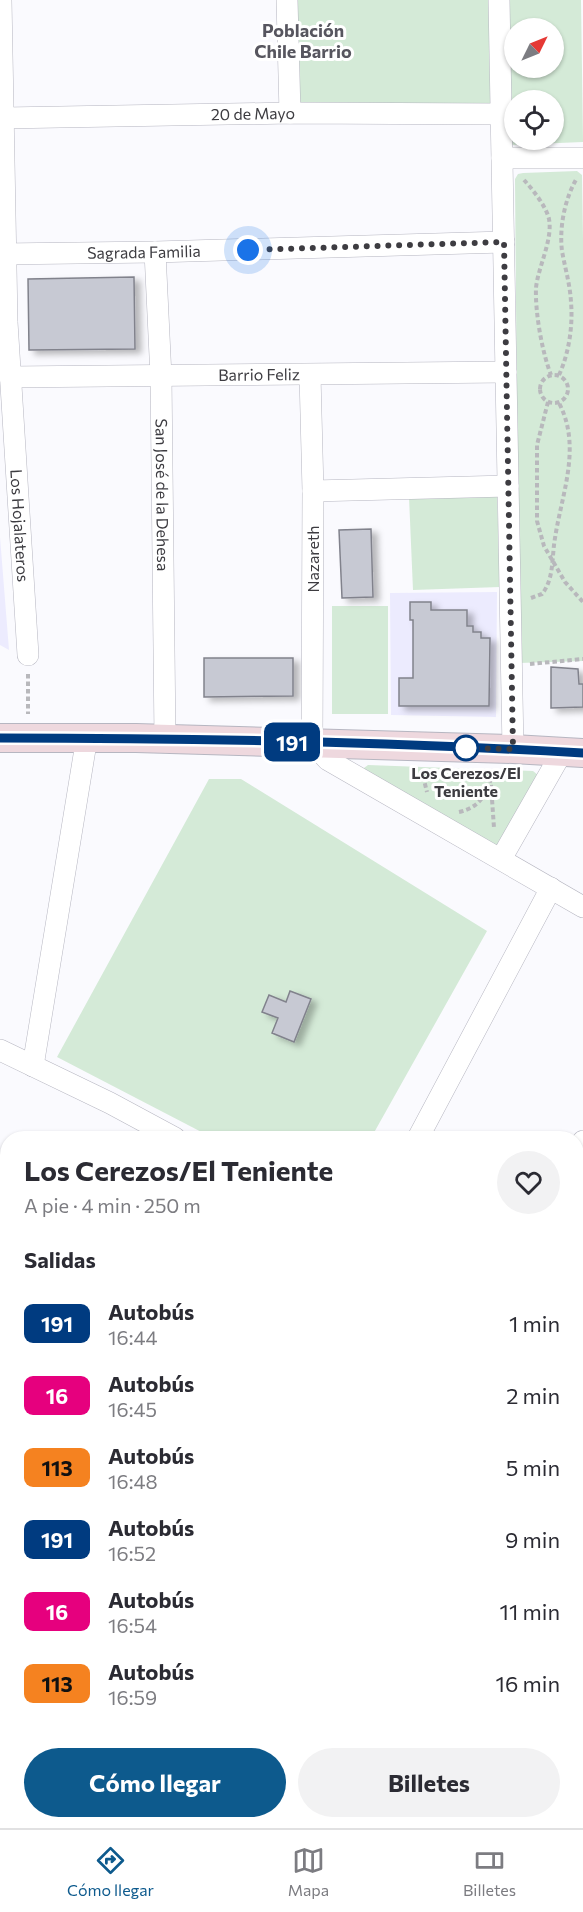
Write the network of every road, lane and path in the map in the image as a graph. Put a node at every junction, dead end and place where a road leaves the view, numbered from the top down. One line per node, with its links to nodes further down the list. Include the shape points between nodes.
1 (1, 0): 6 (street, Los Hojalateros)
2 (287, 0): 4 (street)
3 (499, 0): 5 (street)
4 (290, 113): 5 (street, 20 de Mayo); 6 (street, 20 de Mayo)
5 (501, 114): 7 (street)
6 (4, 118): 11 (street, Los Hojalateros)
7 (502, 158): 8 (street); 9 (street); 15 (path, via 530,187 549,219 536,291 543,352)
8 (581, 165): 16 (path, via 563,222 562,251 572,304 568,346)
9 (504, 242): 10 (street, Sagrada Familia); 13 (street)
10 (155, 252): 11 (street, Sagrada Familia); 17 (street, San José de la Dehesa)
11 (3, 255): 12 (street, Los Hojalateros)
12 (4, 322): 18 (street, Los Hojalateros)
13 (506, 372): 14 (street, Barrio Feliz); 21 (street)
14 (310, 375): 17 (street, Barrio Feliz); 22 (street, Nazareth)
15 (551, 375): 16 (path); 19 (path, via 540,387)
16 (559, 375): 20 (path, via 569,388 568,395)
17 (161, 376): 18 (street, Barrio Feliz); 32 (street, San José de la Dehesa)
18 (10, 377): 26 (street, Los Hojalateros)
19 (548, 402): 20 (path); 23 (path, via 537,445 536,513 544,546)
20 (559, 403): 23 (path, via 569,430 570,452)
21 (508, 486): 22 (street); 24 (street)
22 (313, 491): 33 (street, Nazareth)
23 (553, 561): 24 (path, via 542,594); 25 (path)
24 (510, 598): 28 (street)
25 (583, 602)
26 (28, 655): 29 (path)
27 (583, 659): 28 (path)
28 (512, 664): 34 (street)
29 (28, 714)
30 (87, 737): 31 (main road); 32 (main road); 43 (street)
31 (0, 738)
32 (165, 739): 33 (main road)
33 (312, 743): 34 (main road); 39 (street, via 328,760)
34 (513, 749): 35 (main road)
35 (573, 753): 39 (street)
36 (423, 776): 37 (path)
37 (428, 795)
38 (452, 812): 39 (path, via 477,805 490,778 492,817)
39 (501, 859): 40 (street)
40 (551, 888): 41 (street); 45 (street)
41 (583, 907)
42 (0, 1050): 43 (street)
43 (33, 1066): 44 (street)
44 (162, 1131)
45 (422, 1131)

